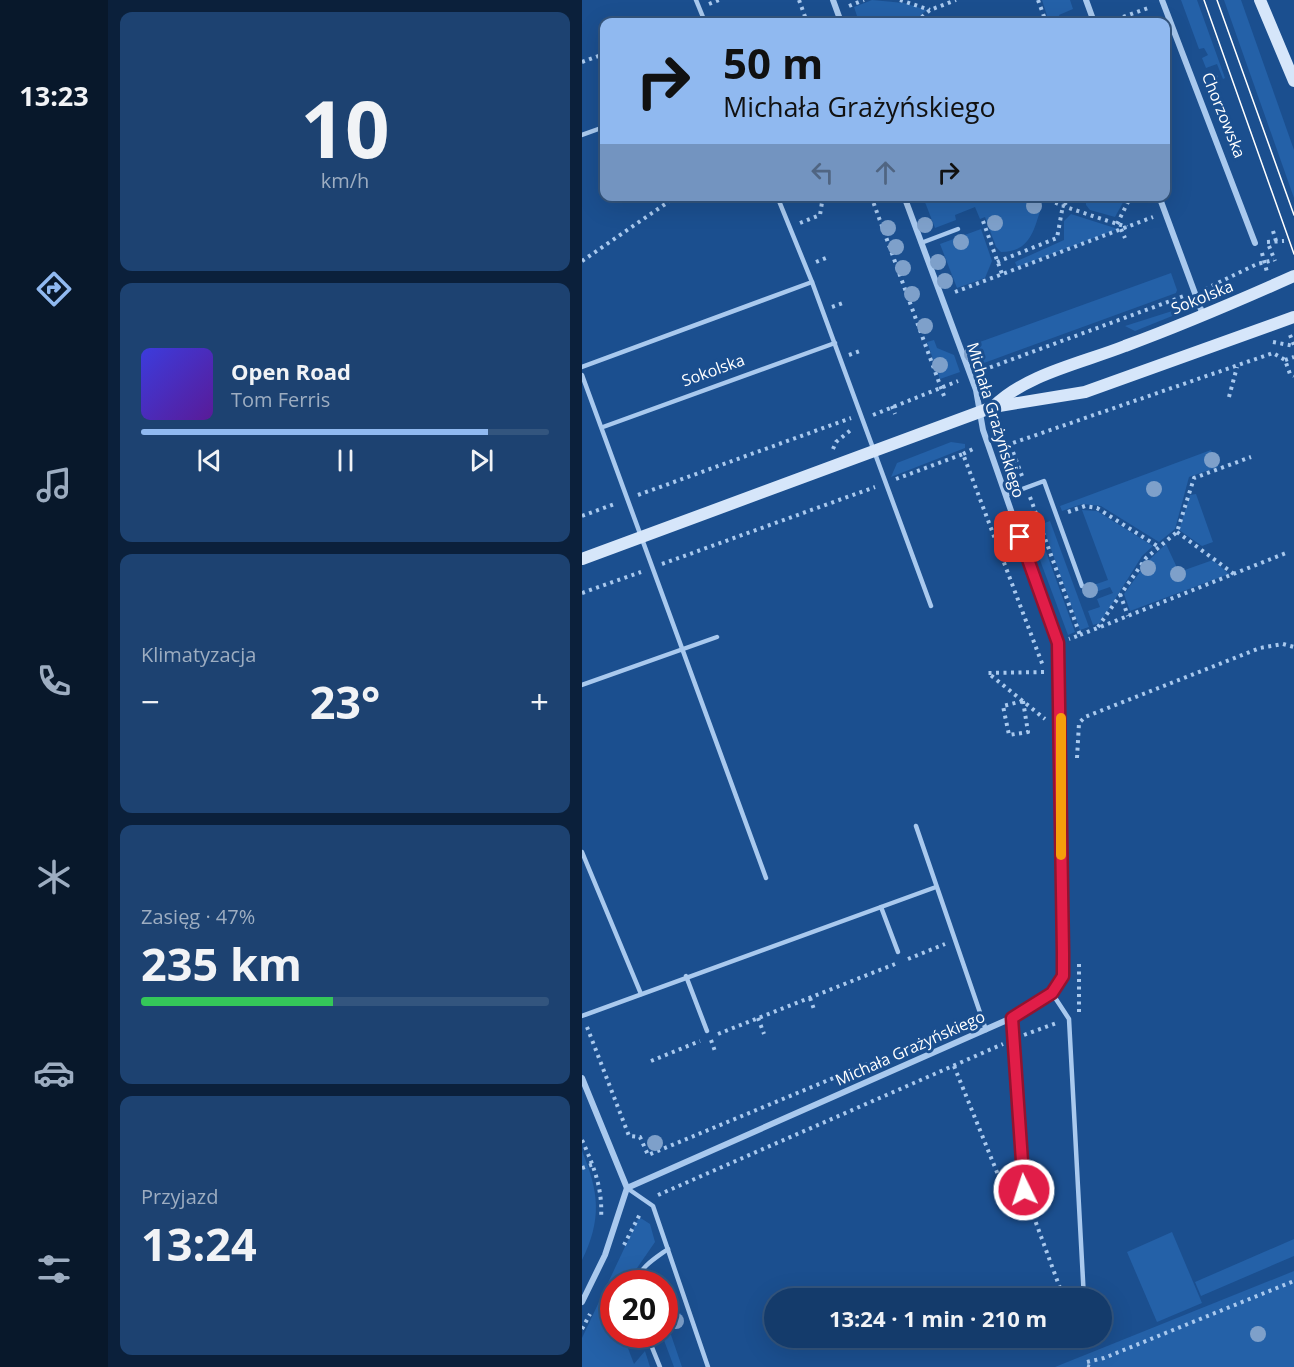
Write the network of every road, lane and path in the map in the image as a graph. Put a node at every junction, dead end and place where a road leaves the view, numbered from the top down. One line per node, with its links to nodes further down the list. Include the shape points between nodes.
1 (696, 0): 13 (lane)
2 (799, 0): 14 (path)
3 (833, 0): 15 (street)
4 (864, 0): 11 (path)
5 (900, 0): 12 (path)
6 (956, 0): 12 (path)
7 (1038, 0): 17 (path)
8 (1086, 0): 18 (street)
9 (1260, 0): 24 (street)
10 (1163, 1): 19 (path); 20 (street, Chorzowska)
11 (849, 6)
12 (930, 10): 16 (path)
13 (703, 18)
14 (806, 18)
15 (840, 18)
16 (921, 18)
17 (1045, 18)
18 (1093, 18)
19 (1119, 18)
20 (1169, 18)
21 (1170, 19): 49 (street, Chorzowska)
22 (600, 55): 23 (path)
23 (582, 62)
24 (1294, 81)
25 (600, 128): 26 (lane)
26 (582, 135)
27 (670, 201): 51 (path)
28 (779, 201): 57 (lane)
29 (822, 201): 39 (path, via 820,215)
30 (873, 201): 72 (path)
31 (906, 201): 48 (street, Michała Grażyńskiego)
32 (1047, 201): 36 (path)
33 (1068, 201): 36 (path)
34 (1128, 201): 40 (path)
35 (1161, 201): 37 (street)
36 (1064, 204): 40 (path); 52 (path, via 1057,238)
37 (1165, 213): 41 (path); 59 (street)
38 (983, 221): 52 (path)
39 (796, 224)
40 (1117, 224): 41 (path)
41 (1127, 227): 43 (path)
42 (958, 229): 48 (lane)
43 (1121, 229): 45 (path); 54 (path)
44 (1273, 231): 47 (path)
45 (1125, 238)
46 (1284, 241): 47 (path)
47 (1276, 242): 50 (path, via 1267,242)
48 (921, 243): 78 (street, Michała Grażyńskiego, via 976,390)
49 (1255, 243)
50 (1274, 260): 53 (path); 59 (path)
51 (582, 261)
52 (997, 262): 54 (path)
53 (1278, 270)
54 (1004, 274): 56 (path); 58 (path)
55 (1294, 276): 60 (street, Sokolska)
56 (1008, 280)
57 (812, 282): 63 (lane); 68 (lane)
58 (955, 292)
59 (1194, 293): 60 (street); 69 (path)
60 (1203, 315): 77 (street, Sokolska, via 1041,377 1005,395)
61 (1294, 317): 77 (street, Sokolska, via 1085,392)
62 (1290, 333): 64 (path)
63 (835, 343): 80 (lane); 81 (lane, Sokolska)
64 (1294, 345)
65 (1294, 357): 66 (path)
66 (1285, 360): 67 (path, via 1273,353); 70 (path)
67 (1237, 366): 74 (path); 75 (path)
68 (582, 371): 81 (lane)
69 (977, 374)
70 (1294, 376)
71 (964, 379): 72 (path)
72 (940, 387): 73 (path); 76 (path)
73 (944, 396)
74 (1229, 398)
75 (1142, 400)
76 (891, 406): 79 (path); 80 (path)
77 (993, 407): 78 (street, Sokolska)
78 (978, 413): 82 (street, Sokolska); 85 (street, Michała Grażyńskiego)
79 (895, 414)
80 (864, 421): 82 (lane); 86 (path, via 851,418)
81 (603, 427): 92 (lane)
82 (874, 452): 84 (lane); 92 (street, Sokolska)
83 (1251, 457): 91 (path, via 1194,478)
84 (886, 483): 96 (path); 101 (lane); 108 (path, via 963,454)
85 (1005, 495): 89 (lane, via 1044,481); 124 (street, Michała Grażyńskiego, via 1058,643 1063,976)
86 (632, 498)
87 (623, 501): 88 (path)
88 (582, 516)
89 (1056, 516): 90 (path); 93 (path, via 1086,506 1097,508); 98 (lane)
90 (1039, 523)
91 (1177, 532): 93 (path); 97 (path)
92 (641, 538): 95 (street, Sokolska); 96 (lane)
93 (1159, 547): 100 (path)
94 (1286, 553): 97 (path)
95 (582, 559)
96 (652, 568): 99 (path); 107 (lane)
97 (1234, 574): 102 (path)
98 (1082, 586)
99 (582, 593)
100 (1120, 594): 102 (path); 103 (path)
101 (931, 606)
102 (1128, 616): 103 (path)
103 (1098, 627): 104 (path)
104 (1080, 635)
105 (717, 637): 107 (lane)
106 (1294, 647): 113 (path, via 1282,644 1260,648 1085,717 1079,723)
107 (682, 649): 110 (lane); 116 (lane)
108 (1038, 652)
109 (1044, 672): 111 (path, via 988,673)
110 (582, 685)
111 (1023, 701): 111 (path, via 1003,706 1009,735 1028,732); 112 (path)
112 (1045, 719)
113 (1077, 767)
114 (916, 826): 117 (lane)
115 (582, 852): 123 (lane)
116 (766, 878)
117 (936, 887): 118 (lane); 119 (lane)
118 (881, 907): 120 (lane); 122 (lane)
119 (954, 940): 125 (path); 131 (lane)
120 (898, 952)
121 (1078, 953): 130 (path, via 1081,1011)
122 (686, 976): 123 (lane); 132 (lane)
123 (641, 993): 127 (lane)
124 (1052, 993): 129 (street, Michała Grażyńskiego); 130 (lane)
125 (810, 998): 126 (path); 128 (path)
126 (815, 1011)
127 (582, 1016): 136 (path, via 629,1136 640,1137 648,1155)
128 (758, 1018): 133 (path); 137 (path)
129 (1012, 1018): 131 (street, Michała Grażyńskiego); 144 (lane)
130 (1069, 1019): 134 (path); 152 (lane)
131 (986, 1030): 143 (street, Michała Grażyńskiego)
132 (707, 1031)
133 (764, 1034)
134 (1022, 1036)
135 (1012, 1040): 138 (path)
136 (895, 1052)
137 (651, 1061)
138 (954, 1066): 144 (path, via 1007,1197); 145 (path)
139 (582, 1078): 143 (street)
140 (582, 1140): 141 (path)
141 (594, 1164): 142 (path); 146 (path, via 602,1193)
142 (582, 1168)
143 (627, 1188): 145 (lane); 153 (street, via 605,1255)
144 (1024, 1190): 151 (path)
145 (646, 1201): 147 (lane, via 653,1206); 148 (path)
146 (599, 1228)
147 (668, 1250): 149 (lane); 159 (lane)
148 (621, 1251)
149 (642, 1270)
150 (1294, 1281): 157 (path)
151 (1060, 1288)
152 (1083, 1288)
153 (582, 1302)
154 (595, 1306): 155 (path)
155 (582, 1329)
156 (652, 1348): 158 (lane)
157 (1088, 1365)
158 (660, 1367)
159 (708, 1367)

